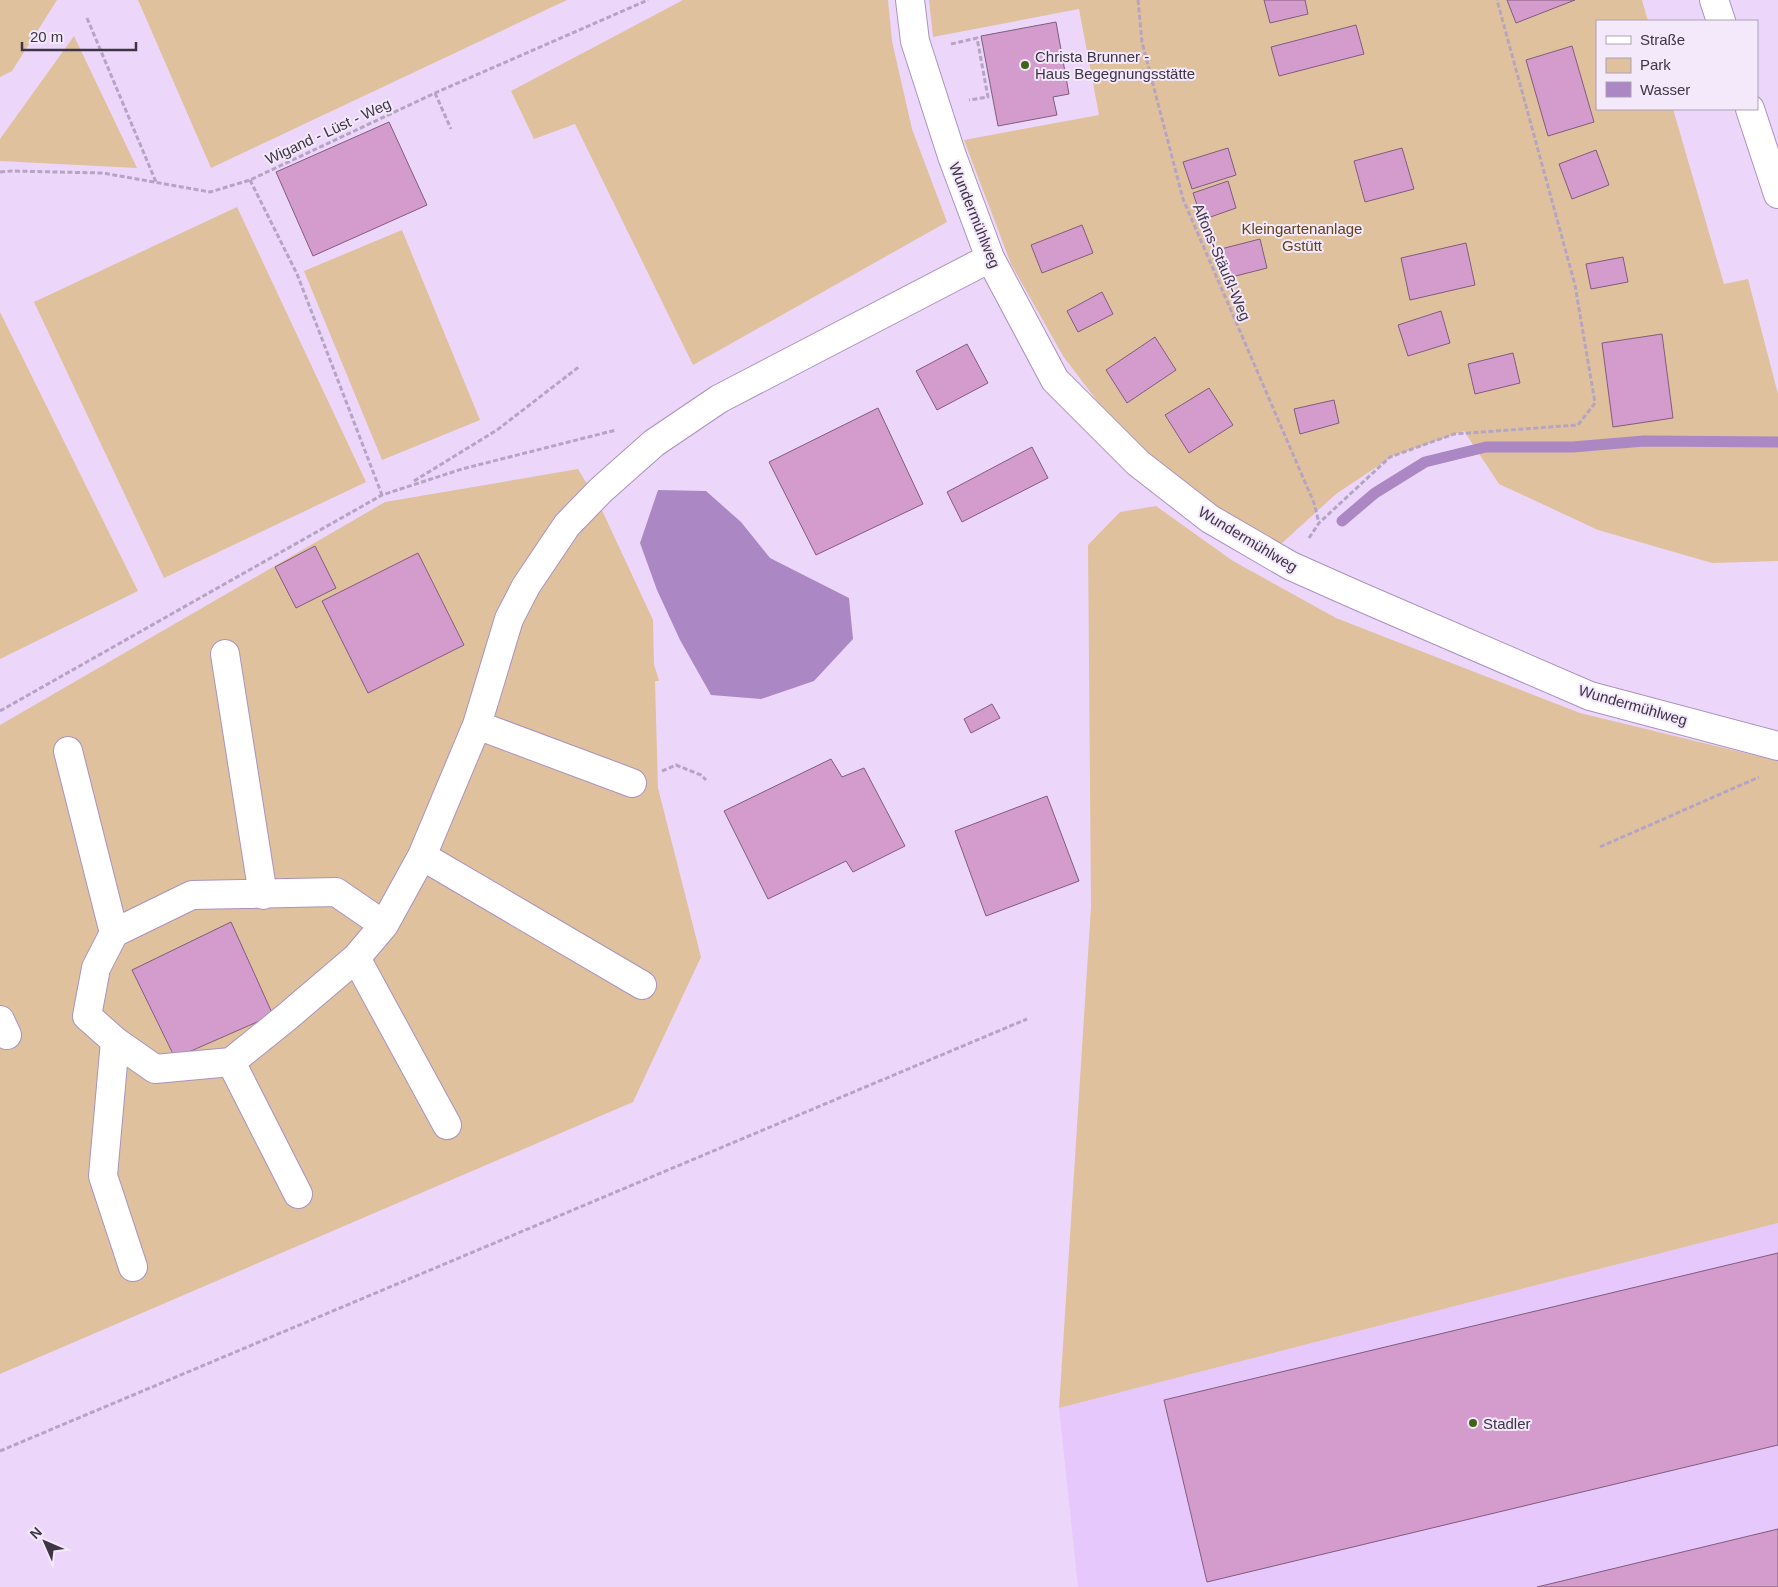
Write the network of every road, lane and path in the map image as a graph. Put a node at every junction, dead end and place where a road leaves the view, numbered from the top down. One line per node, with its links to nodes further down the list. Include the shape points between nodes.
1 (648, 0): 9 (path, Wigand - Lüst - Weg)
2 (910, 0): 8 (street, Wundermühlweg)
3 (1138, 0): 22 (path, Alfons-Stäußl-Weg, via 1142,42 1183,199 1314,503)
4 (1497, 0): 22 (path, via 1575,285 1595,403 1578,425 1454,434 1390,457)
5 (1714, 0): 7 (street)
6 (86, 18): 15 (path)
7 (1721, 20)
8 (919, 53): 10 (path, via 976,38 988,97); 17 (street, Wundermühlweg, via 952,156)
9 (435, 92): 12 (path); 14 (path, Wigand - Lüst - Weg)
10 (981, 98)
11 (1750, 110): 16 (street)
12 (451, 129)
13 (0, 172): 15 (path, Wigand - Lüst - Weg, via 103,173)
14 (250, 180): 15 (path, Wigand - Lüst - Weg, via 210,192); 21 (path, via 297,274)
15 (156, 182)
16 (1778, 194)
17 (990, 258): 19 (street, via 718,399); 23 (street, Wundermühlweg, via 1055,380 1152,474 1210,519)
18 (580, 366): 20 (path, via 498,430)
19 (654, 443): 20 (path, via 616,430); 26 (street, via 566,525 526,586 509,619)
20 (410, 484): 21 (path)
21 (382, 495): 25 (path)
22 (1319, 524): 23 (path)
23 (1291, 566): 27 (street, Wundermühlweg, via 1590,696)
24 (225, 654): 34 (street)
25 (0, 712)
26 (477, 725): 31 (street); 33 (street)
27 (1778, 746)
28 (68, 751): 36 (street)
29 (1760, 776): 32 (path)
30 (706, 780): 31 (path, via 676,765)
31 (632, 783)
32 (1600, 847)
33 (422, 856): 35 (street); 38 (street)
34 (263, 895): 35 (street, via 336,892); 36 (street, via 192,895)
35 (384, 925): 37 (street)
36 (114, 933): 40 (street, via 96,968 87,1016)
37 (356, 958): 41 (street); 42 (street)
38 (642, 985)
39 (1027, 1019): 45 (path)
40 (115, 1042): 41 (street, via 155,1069); 44 (street, via 103,1176)
41 (230, 1062): 43 (street)
42 (447, 1125)
43 (298, 1194)
44 (133, 1267)
45 (0, 1451)

